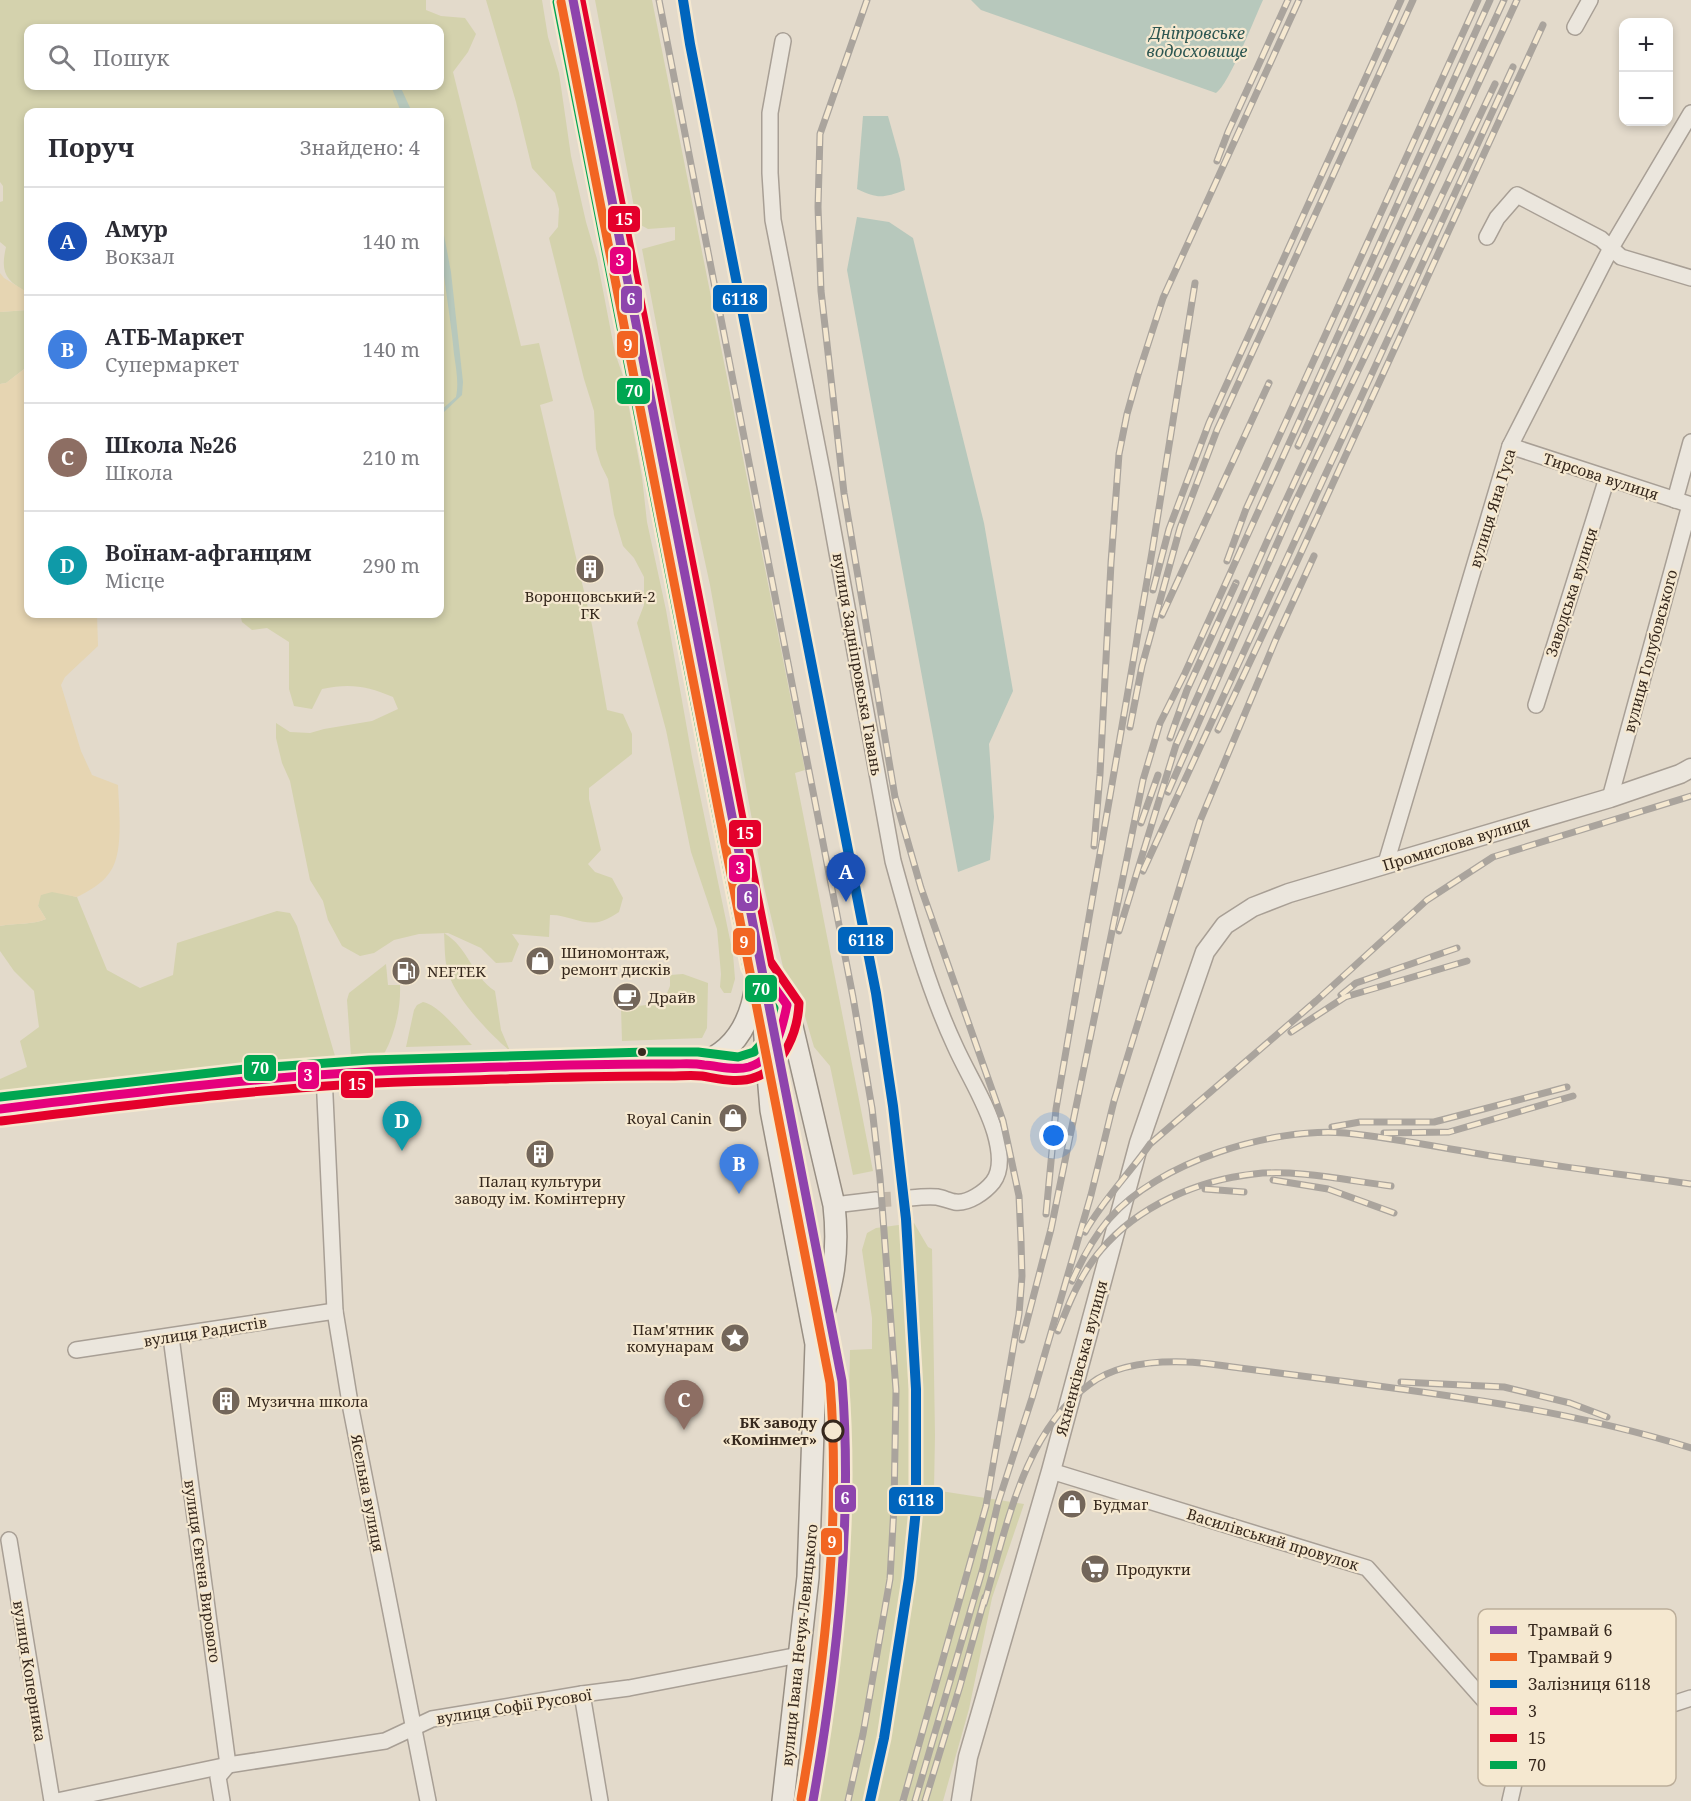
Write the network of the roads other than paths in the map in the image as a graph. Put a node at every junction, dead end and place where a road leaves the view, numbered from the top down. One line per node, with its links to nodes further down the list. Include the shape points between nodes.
1 (569, 0): 18 (main road, вулиця Івана Нечуя-Левицького)
2 (1590, 0): 3 (street)
3 (1575, 27)
4 (783, 41): 27 (street, вулиця Задніпровська Гавань, via 770,113 773,220 893,861 909,922 955,1046 995,1133 999,1157 994,1181 972,1198 957,1202 935,1197)
5 (1691, 113): 7 (street, вулиця Яна Гуса)
6 (1487, 237): 7 (street, via 1517,195)
7 (1611, 248): 8 (street, via 1621,257); 10 (street, вулиця Яна Гуса)
8 (1691, 278)
9 (1691, 442): 12 (street, вулиця Голубовського)
10 (1510, 446): 11 (street, Тирсова вулиця); 16 (street, вулиця Яна Гуса)
11 (1607, 478): 12 (street, Тирсова вулиця); 13 (street, Заводська вулиця)
12 (1685, 503): 15 (street, вулиця Голубовського)
13 (1536, 705)
14 (1691, 768): 15 (street, Промислова вулиця)
15 (1610, 798): 16 (street, Промислова вулиця)
16 (1386, 864): 17 (street, Промислова вулиця, via 1289,893 1253,907)
17 (1226, 926): 34 (street, Яхненківська вулиця, via 1205,952 1139,1143)
18 (759, 966): 19 (main road, вулиця Івана Нечуя-Левицького); 20 (main road, вулиця Івана Нечуя-Левицького); 21 (main road, via 749,1013 740,1033 730,1047)
19 (787, 1005): 20 (main road, via 777,1041); 24 (main road, вулиця Івана Нечуя-Левицького)
20 (768, 1056): 21 (main road, via 743,1052); 22 (main road, via 751,1066); 24 (main road, via 781,1063); 26 (main road, вулиця Івана Нечуя-Левицького)
21 (706, 1062): 22 (main road); 23 (main road)
22 (735, 1069): 26 (main road, via 758,1089)
23 (324, 1075): 25 (main road, via 169,1088); 30 (street, Ясельна вулиця)
24 (809, 1094): 29 (main road, вулиця Івана Нечуя-Левицького)
25 (0, 1109)
26 (771, 1110): 32 (main road, вулиця Івана Нечуя-Левицького)
27 (910, 1198)
28 (876, 1200): 29 (street)
29 (834, 1205): 32 (main road, вулиця Івана Нечуя-Левицького, via 836,1264)
30 (335, 1311): 31 (street, вулиця Радистів); 41 (street, Ясельна вулиця)
31 (171, 1337): 33 (street, вулиця Радистів); 42 (street, вулиця Євгена Вирового)
32 (816, 1344): 36 (main road, вулиця Івана Нечуя-Левицького, via 808,1577)
33 (75, 1350)
34 (1052, 1471): 37 (street, Василівський провулок, via 1367,1568); 49 (street, Яхненківська вулиця, via 968,1757)
35 (9, 1540): 44 (street, вулиця Коперника)
36 (799, 1656): 38 (street, вулиця Софії Русової); 48 (main road, вулиця Івана Нечуя-Левицького)
37 (1478, 1693)
38 (582, 1694): 41 (street, вулиця Софії Русової, via 432,1719); 47 (street)
39 (1691, 1698): 40 (street)
40 (1676, 1703)
41 (414, 1727): 42 (street, вулиця Софії Русової, via 386,1741); 46 (street, Ясельна вулиця)
42 (228, 1765): 44 (street, вулиця Софії Русової); 45 (street, вулиця Євгена Вирового, via 218,1777)
43 (1513, 1786): 50 (street)
44 (54, 1801)
45 (222, 1801)
46 (428, 1801)
47 (600, 1801)
48 (783, 1801)
49 (961, 1801)
50 (1510, 1801)

